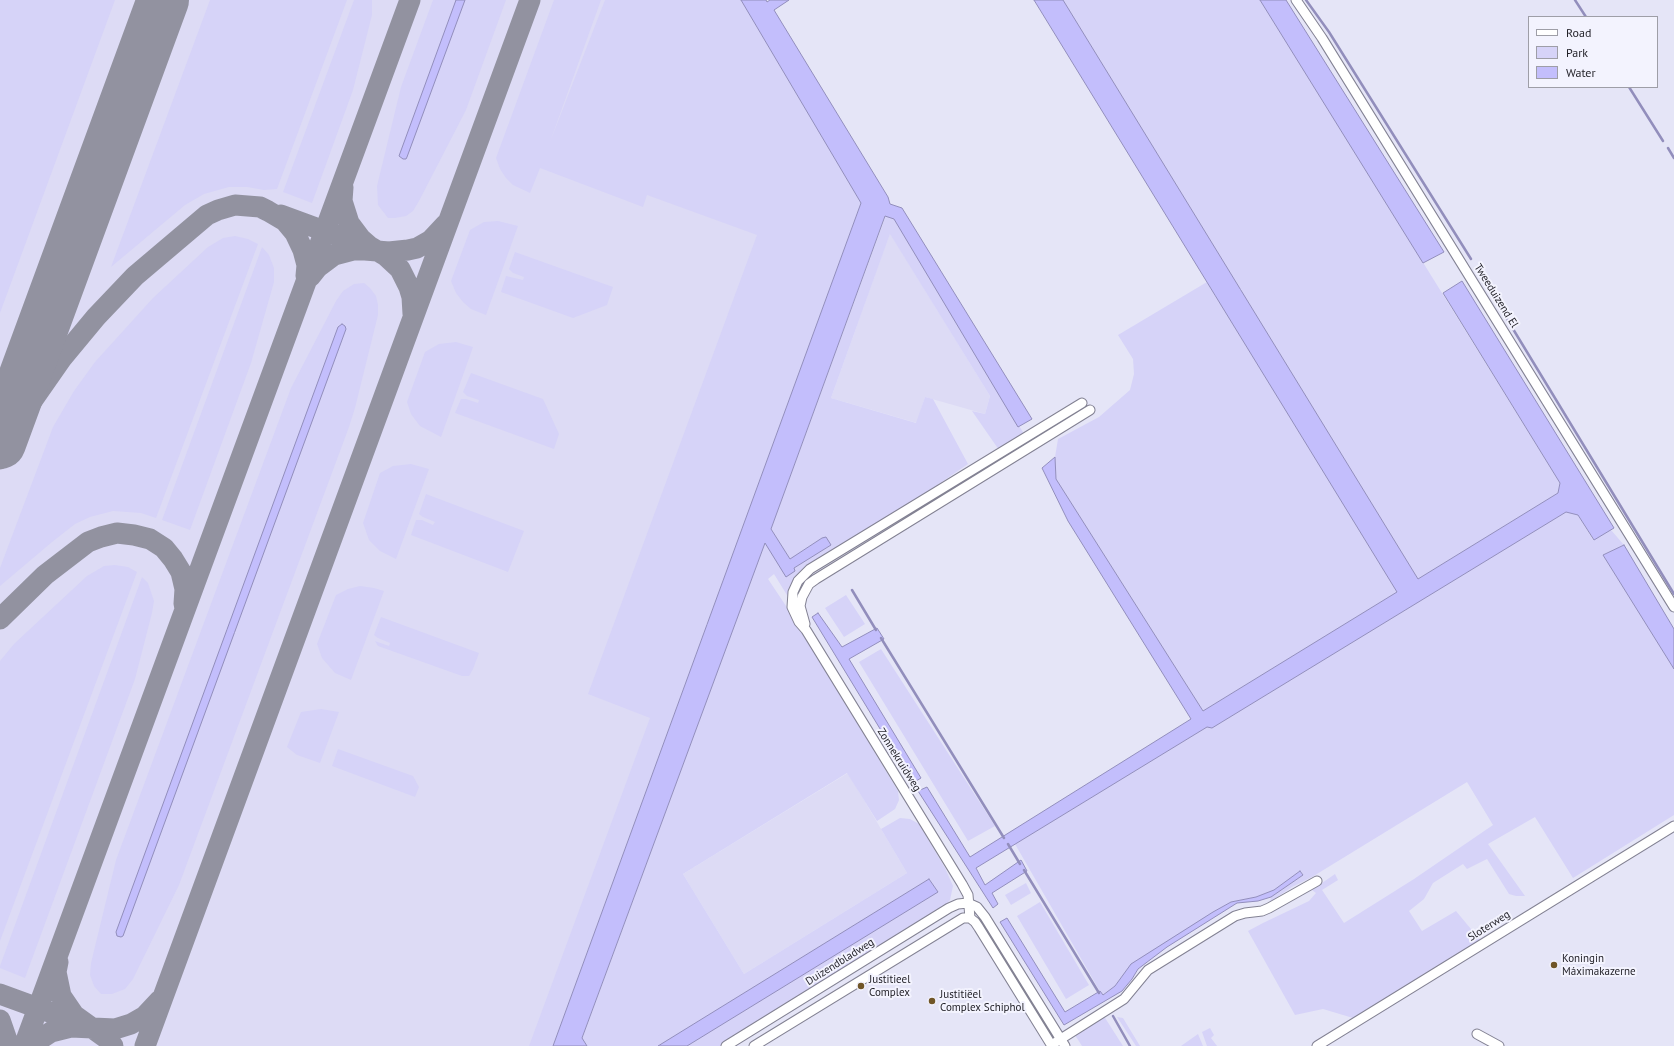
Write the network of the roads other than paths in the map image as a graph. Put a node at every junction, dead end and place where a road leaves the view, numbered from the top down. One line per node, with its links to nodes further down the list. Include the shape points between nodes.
1 (1296, 0): 4 (street, Tweeduizend El)
2 (1082, 403): 5 (street, Zonnekruidweg, via 803,575 793,592 792,607)
3 (1090, 410): 5 (street, via 809,584 800,606)
4 (1674, 607)
5 (806, 630): 8 (street, Zonnekruidweg, via 962,884 968,895)
6 (1674, 826): 15 (street, Sloterweg)
7 (1317, 881): 11 (street, via 1269,908 1235,916 1148,970 1124,999)
8 (968, 904): 9 (street, Zonnekruidweg); 11 (street, via 977,907 985,917); 13 (street, Duizendbladweg, via 958,904 950,908)
9 (970, 918): 12 (street, via 979,928); 14 (street, via 956,921)
10 (1478, 1034): 16 (street)
11 (1063, 1042): 12 (street)
12 (1052, 1045)
13 (726, 1046)
14 (754, 1046)
15 (1317, 1046)
16 (1499, 1046)

